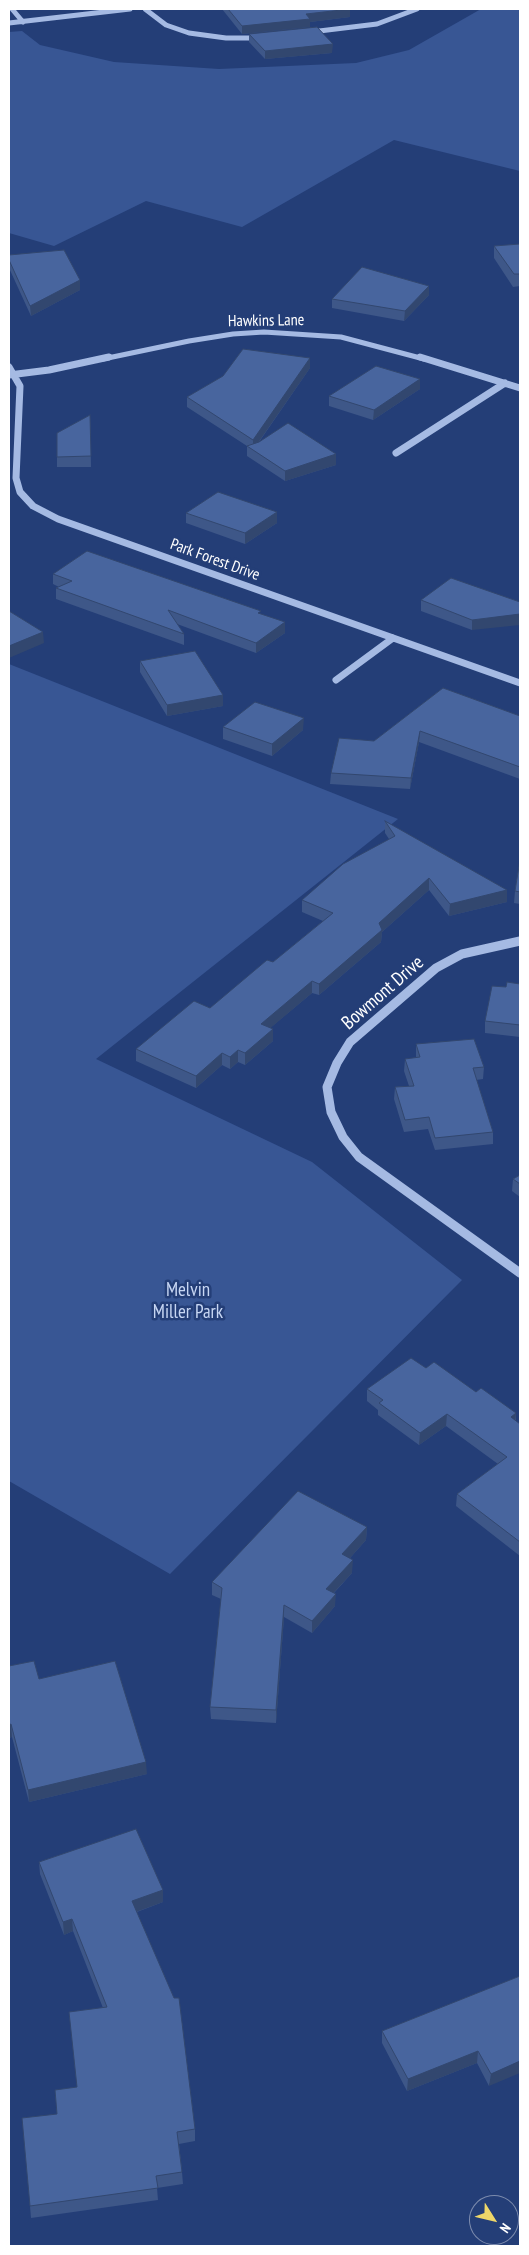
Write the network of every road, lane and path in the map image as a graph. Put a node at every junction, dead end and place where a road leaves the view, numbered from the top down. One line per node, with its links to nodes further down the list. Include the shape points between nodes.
1 (12, 9): 5 (street)
2 (130, 9): 5 (street)
3 (145, 9): 8 (street, via 166,25 189,33 226,38)
4 (417, 9): 7 (street, via 377,24)
5 (23, 22): 6 (street)
6 (9, 24)
7 (301, 33)
8 (271, 37)
9 (9, 367): 10 (street, Park Forest Drive)
10 (11, 375): 11 (street, Hawkins Lane, via 188,341 272,332 340,337 409,354); 14 (street, Park Forest Drive, via 20,386 16,478 20,492 33,506 58,519)
11 (505, 384): 12 (street, Hawkins Lane); 13 (street)
12 (520, 388)
13 (396, 453)
14 (392, 638): 15 (street); 16 (street, Park Forest Drive)
15 (336, 680)
16 (520, 683)
17 (520, 941): 18 (street, Bowmont Drive, via 462,954 436,968 350,1042 327,1087 331,1112 343,1138 359,1157)
18 (520, 1273)

